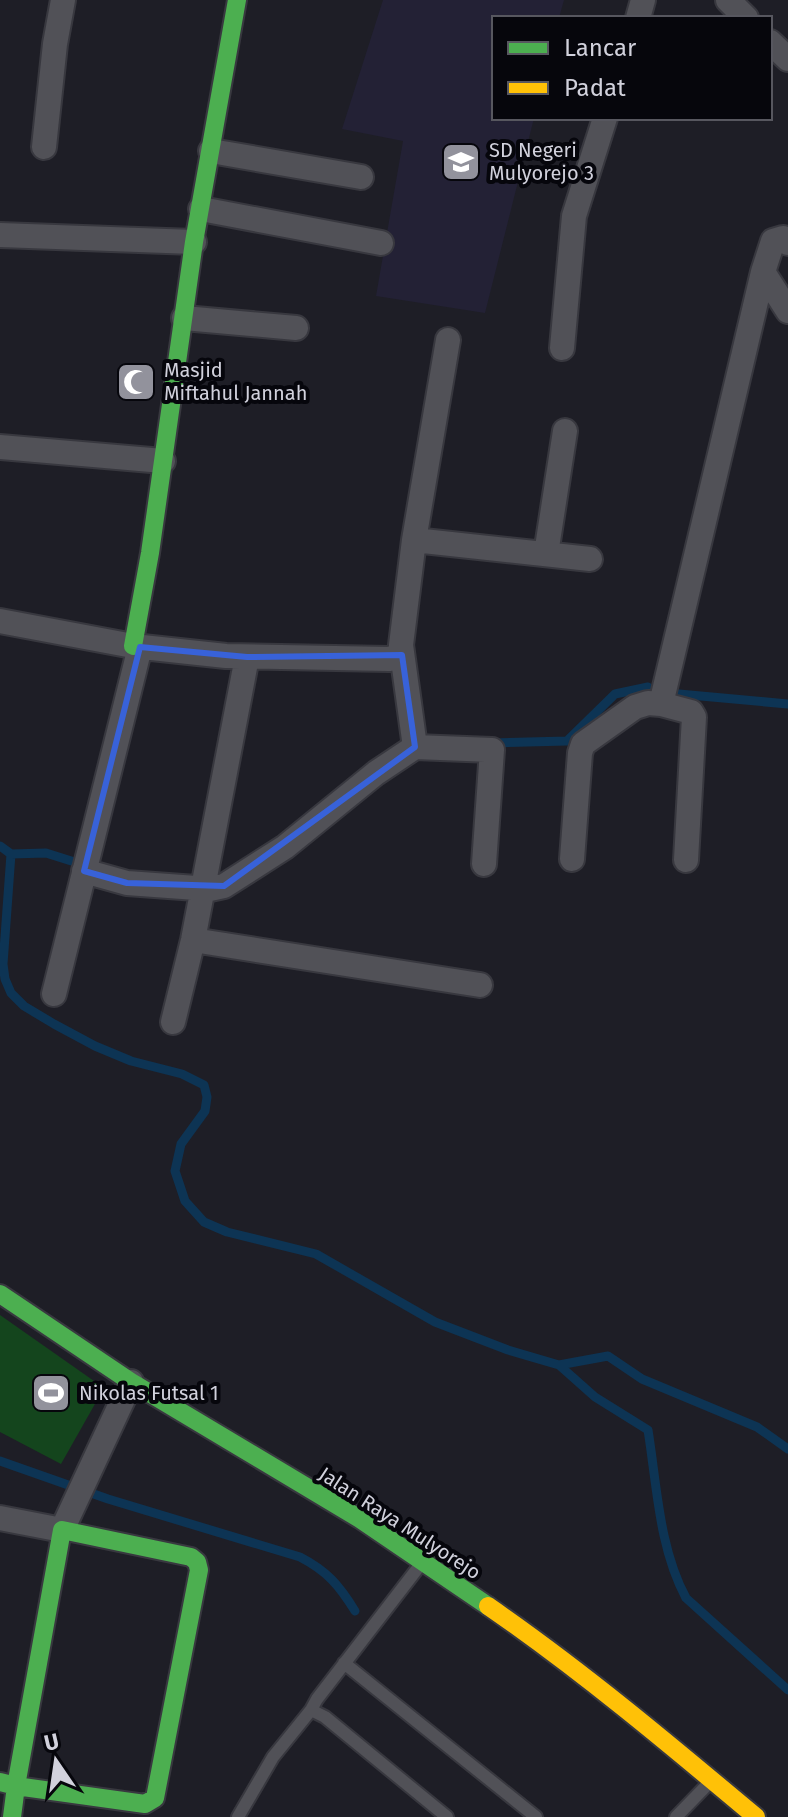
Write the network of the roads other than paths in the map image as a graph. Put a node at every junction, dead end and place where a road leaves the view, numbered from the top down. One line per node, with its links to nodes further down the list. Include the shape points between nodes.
1 (63, 0): 8 (street)
2 (237, 0): 9 (street)
3 (728, 0): 4 (street)
4 (744, 16)
5 (772, 44): 6 (street)
6 (788, 59)
7 (604, 120): 21 (street, via 574,216)
8 (44, 147)
9 (211, 151): 10 (street); 11 (street)
10 (361, 177)
11 (201, 209): 13 (street); 14 (street)
12 (0, 235): 13 (street)
13 (194, 242): 18 (street)
14 (381, 243)
15 (788, 243): 16 (street, via 783,238 773,241)
16 (763, 272): 17 (street); 32 (street)
17 (788, 311)
18 (184, 318): 19 (street); 24 (street)
19 (296, 328)
20 (448, 340): 25 (street)
21 (562, 348)
22 (565, 431): 26 (street)
23 (0, 447): 24 (street)
24 (163, 461): 29 (street)
25 (414, 540): 26 (street); 30 (street)
26 (546, 554): 27 (street)
27 (590, 559)
28 (0, 621): 29 (street)
29 (136, 647): 31 (street); 37 (street)
30 (402, 655): 31 (street); 33 (street)
31 (247, 657): 38 (street)
32 (661, 704): 34 (street, via 635,707 583,744); 35 (street, via 691,712 696,724)
33 (414, 743): 36 (street, via 492,750); 38 (street, via 285,847 224,886 210,889)
34 (572, 859)
35 (686, 860)
36 (484, 864)
37 (85, 866): 38 (street, via 127,883); 41 (street)
38 (203, 883): 39 (street)
39 (193, 940): 40 (street); 42 (street)
40 (480, 985)
41 (54, 994)
42 (173, 1022)
43 (0, 1294): 44 (street, Jalan Raya Mulyorejo)
44 (131, 1382): 46 (street); 47 (street, Jalan Raya Mulyorejo)
45 (0, 1518): 46 (street)
46 (62, 1530): 51 (street); 51 (street, via 197,1562 155,1798 145,1804)
47 (423, 1561): 48 (lane); 50 (street, Jalan Raya Mulyorejo, via 534,1638)
48 (344, 1663): 49 (lane); 55 (lane)
49 (311, 1710): 53 (lane, via 273,1757); 54 (lane)
50 (712, 1780): 56 (lane); 57 (street, Jalan Raya Mulyorejo)
51 (8, 1784): 52 (street)
52 (12, 1817)
53 (238, 1817)
54 (447, 1817)
55 (536, 1817)
56 (676, 1817)
57 (756, 1817)

